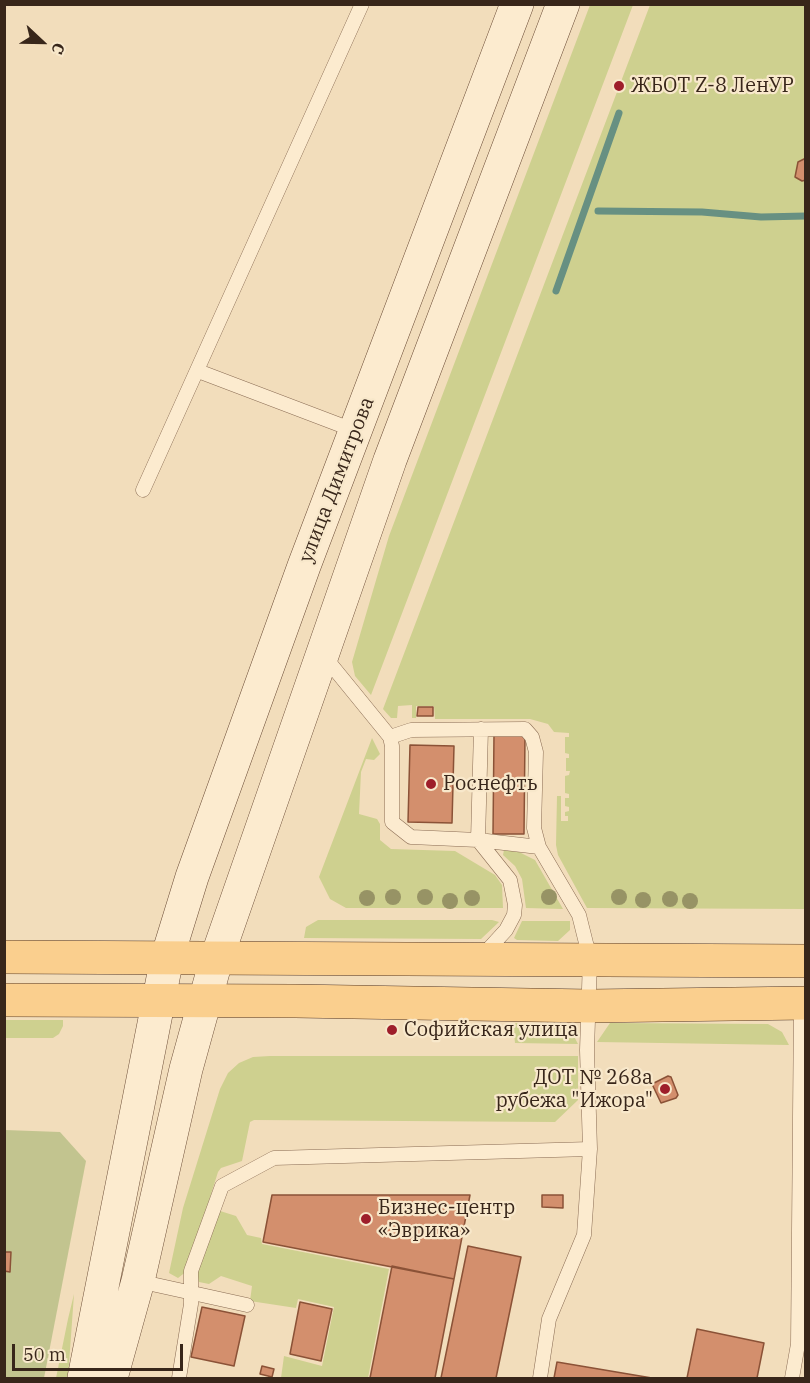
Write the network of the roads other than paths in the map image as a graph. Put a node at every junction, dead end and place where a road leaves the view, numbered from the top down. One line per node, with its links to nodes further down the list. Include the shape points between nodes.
1 (362, 4): 4 (lane)
2 (517, 4): 5 (street, улица Димитрова)
3 (563, 4): 7 (street, via 390,460)
4 (198, 371): 5 (lane); 6 (lane)
5 (356, 431): 14 (street, улица Димитрова, via 192,877)
6 (143, 490)
7 (322, 655): 9 (lane); 13 (street)
8 (481, 729): 9 (lane, via 411,730); 10 (lane); 11 (lane, via 525,729 532,737 536,753 534,828)
9 (390, 737): 10 (lane, via 392,822 411,837)
10 (478, 840): 11 (lane); 15 (lane, via 510,880 515,905 506,930)
11 (539, 847): 16 (lane, via 579,915)
12 (4, 957): 14 (main road)
13 (217, 957): 14 (main road); 15 (main road); 19 (street)
14 (166, 958): 20 (street, улица Димитрова)
15 (479, 958): 16 (main road)
16 (590, 959): 17 (main road); 22 (lane)
17 (806, 961)
18 (4, 1000): 20 (main road)
19 (204, 1001): 20 (main road); 22 (main road); 24 (street)
20 (158, 1002): 27 (street, улица Димитрова)
21 (803, 1003): 22 (main road); 31 (lane, via 798,1344)
22 (590, 1006): 23 (lane)
23 (590, 1149): 25 (lane, via 274,1158 222,1186 191,1271); 30 (lane, via 584,1235 549,1319)
24 (138, 1281): 25 (lane); 28 (street)
25 (190, 1292): 26 (lane); 29 (lane)
26 (247, 1305)
27 (84, 1378)
28 (111, 1378)
29 (179, 1378)
30 (540, 1378)
31 (792, 1378)

